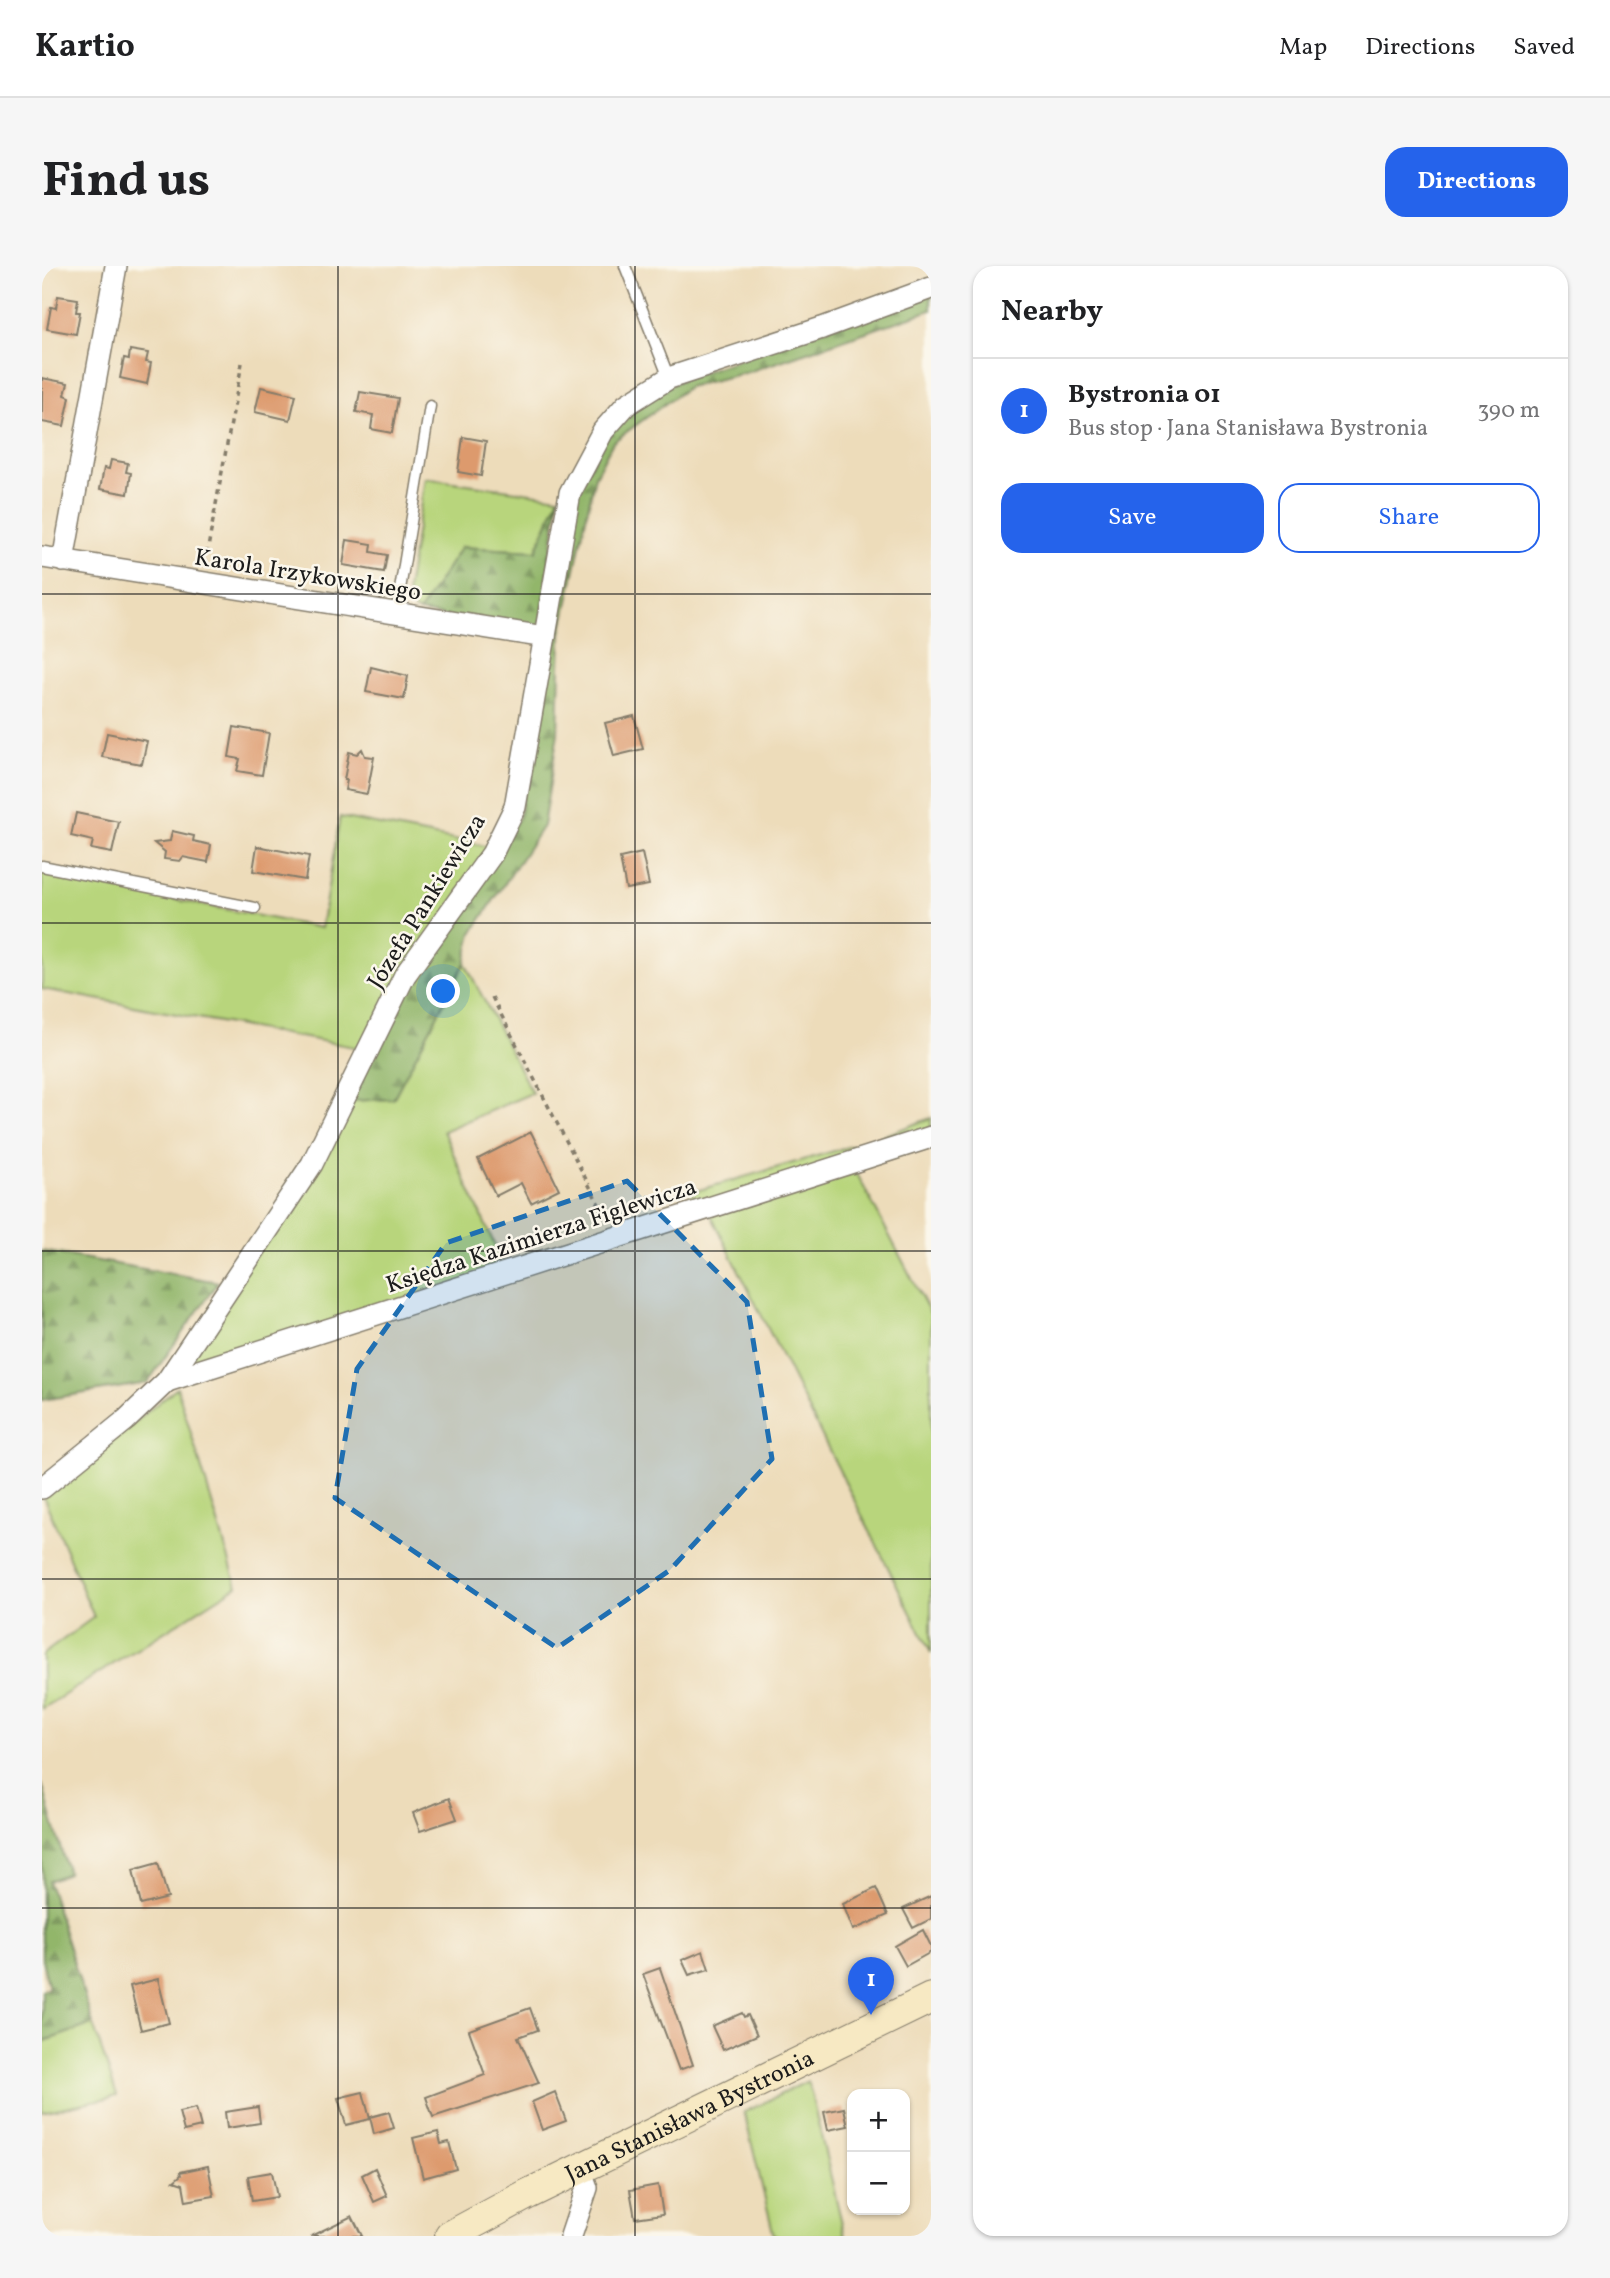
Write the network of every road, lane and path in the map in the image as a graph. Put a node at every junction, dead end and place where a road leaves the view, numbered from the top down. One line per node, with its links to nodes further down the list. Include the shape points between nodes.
1 (116, 266): 8 (street)
2 (625, 266): 5 (lane)
3 (931, 288): 5 (street, Józefa Pankiewicza)
4 (242, 363): 9 (path)
5 (669, 378): 11 (street, Józefa Pankiewicza, via 626,405 603,431 570,493)
6 (430, 406): 10 (lane)
7 (42, 557): 8 (street, Karola Irzykowskiego)
8 (63, 561): 9 (street, Karola Irzykowskiego)
9 (201, 583): 10 (street, Karola Irzykowskiego)
10 (396, 614): 11 (street, Karola Irzykowskiego)
11 (545, 637): 17 (street, Józefa Pankiewicza, via 514,807 492,854 405,975 312,1164)
12 (42, 866): 13 (lane)
13 (255, 908)
14 (492, 997): 16 (path)
15 (931, 1137): 16 (street, Księdza Kazimierza Figlewicza)
16 (616, 1238): 17 (street, Księdza Kazimierza Figlewicza)
17 (167, 1381): 18 (street, Józefa Pankiewicza)
18 (42, 1488)
19 (931, 1998): 20 (street, Jana Stanisława Bystronia)
20 (580, 2169): 21 (street, Jana Stanisława Bystronia); 22 (street, via 587,2188)
21 (450, 2236)
22 (571, 2236)

